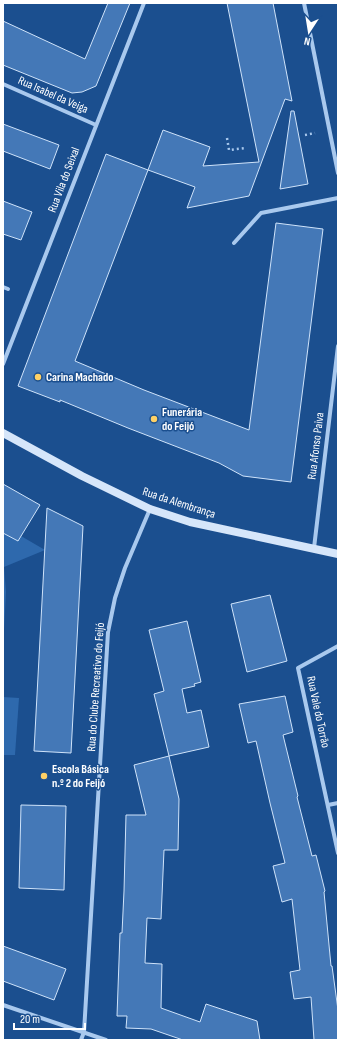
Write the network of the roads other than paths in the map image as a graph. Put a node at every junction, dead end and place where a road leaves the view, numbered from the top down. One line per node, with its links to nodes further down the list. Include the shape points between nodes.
1 (144, 3): 4 (street, Rua Vila do Seixal)
2 (304, 3): 5 (street)
3 (3, 84): 4 (street, Rua Isabel da Veiga)
4 (96, 125): 11 (street, Rua Vila do Seixal)
5 (338, 173)
6 (338, 198): 7 (street, via 261,213)
7 (234, 243)
8 (3, 287): 9 (street)
9 (8, 289)
10 (338, 346): 14 (street, Rua Afonso Paiva)
11 (3, 364)
12 (3, 433): 13 (main road, Rua da Alembrança)
13 (150, 509): 14 (main road, Rua da Alembrança, via 190,522); 21 (street, Rua do Clube Recreativo do Feijó, via 122,576 108,632)
14 (314, 548): 15 (main road, Rua da Alembrança)
15 (338, 554)
16 (338, 646): 18 (street, Rua Vale do Torrão, via 298,668)
17 (338, 803): 18 (street)
18 (328, 805): 19 (street, Rua Vale do Torrão)
19 (338, 853)
20 (3, 1005): 21 (street)
21 (84, 1032): 22 (street, Rua do Clube Recreativo do Feijó); 23 (street)
22 (81, 1040)
23 (106, 1040)

